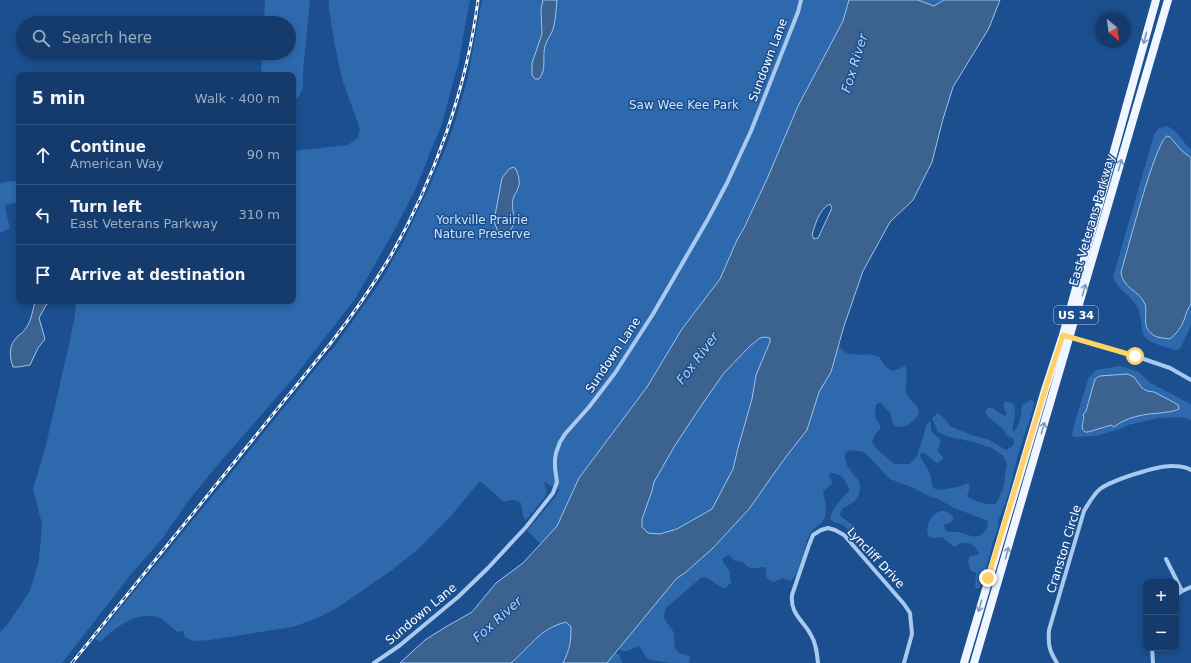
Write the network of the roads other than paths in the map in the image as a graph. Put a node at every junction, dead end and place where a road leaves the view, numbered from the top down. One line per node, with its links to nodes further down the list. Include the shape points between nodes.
1 (801, 0): 12 (street, Sundown Lane, via 751,131 708,219 653,314 618,368 560,442 555,459 557,482 553,493 526,527 483,573 399,646)
2 (1156, 0): 4 (main road, East Veterans Parkway / US 34, one-way to 4)
3 (1168, 0): 4 (main road, East Veterans Parkway / US 34, one-way to 3)
4 (1066, 336): 5 (street, via 1170,368); 15 (main road, East Veterans Parkway / US 34, one-way to 15, via 1042,397); 16 (main road, East Veterans Parkway / US 34, one-way to 4)
5 (1191, 380)
6 (1191, 470): 17 (street, Cranston Circle, via 1174,466 1149,470 1112,482 1101,488 1090,500 1084,511 1049,630 1049,645)
7 (1166, 559): 9 (street)
8 (1191, 587): 9 (street)
9 (1182, 591): 10 (street)
10 (1179, 593)
11 (1152, 651): 18 (street)
12 (374, 663)
13 (818, 663): 14 (street, Lyncliff Drive, via 817,648 812,635 791,603 813,535 828,528 844,535 910,613 912,634)
14 (904, 663)
15 (964, 663)
16 (974, 663)
17 (1057, 663)
18 (1153, 663)

